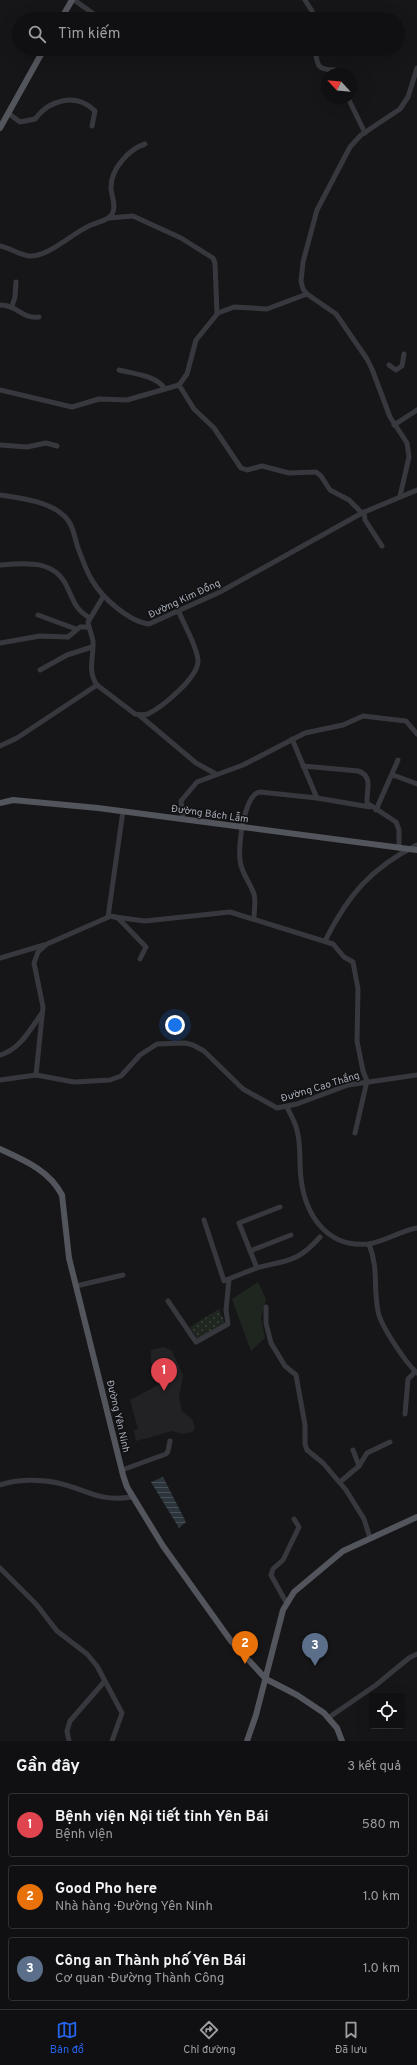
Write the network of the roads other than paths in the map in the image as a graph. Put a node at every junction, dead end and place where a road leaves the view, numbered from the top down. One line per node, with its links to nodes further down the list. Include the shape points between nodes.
1 (73, 0): 3 (main road); 4 (street)
2 (305, 0): 5 (street)
3 (66, 12)
4 (91, 12)
5 (312, 12)
6 (40, 56): 11 (main road)
7 (317, 56): 8 (street)
8 (321, 68)
9 (417, 68): 14 (street, via 408,97 400,110)
10 (351, 104): 14 (street)
11 (8, 113): 12 (street, via 20,122 35,119 41,110 63,100 78,100 95,111); 13 (main road)
12 (92, 126)
13 (0, 128)
14 (365, 133): 19 (street, via 350,147 317,210 303,262 301,281)
15 (145, 144): 16 (street, via 130,152 113,176 111,188 114,208)
16 (109, 218): 17 (street, via 79,230 40,254 28,256 12,248); 22 (street, via 133,216 181,238 213,258)
17 (0, 246)
18 (16, 282): 21 (street)
19 (307, 294): 22 (street, via 271,308 258,310 234,307); 31 (street, via 332,310 359,347 372,369)
20 (0, 305): 21 (street)
21 (12, 306): 23 (street, via 26,317)
22 (217, 314): 27 (street, via 196,340 187,374)
23 (39, 317)
24 (404, 354): 25 (street, via 402,366 396,370)
25 (389, 365)
26 (119, 370): 28 (street, via 153,379)
27 (179, 385): 28 (street); 37 (street, via 194,409 214,428 240,468 247,470 262,466 289,473 316,472 330,490 349,500)
28 (165, 389): 29 (street, via 127,400 99,399 69,407)
29 (0, 390)
30 (417, 410): 31 (street)
31 (394, 425): 36 (street, via 407,443 410,453)
32 (0, 445): 33 (street, via 27,447 46,443)
33 (56, 446)
34 (417, 490): 36 (street, Đường Kim Đồng)
35 (0, 495): 40 (street, Đường Kim Đồng, via 52,507 66,518 70,522 84,565)
36 (400, 496): 37 (street, Đường Kim Đồng)
37 (363, 513): 38 (street); 41 (street, Đường Kim Đồng)
38 (382, 546)
39 (0, 565): 43 (street, via 47,566 65,583 77,608)
40 (103, 597): 41 (street, Đường Kim Đồng, via 142,623 153,624); 43 (street)
41 (179, 612): 50 (street, via 198,662 191,678 182,688 148,713)
42 (38, 615): 45 (street)
43 (90, 618): 44 (street)
44 (89, 627): 45 (street, via 82,626); 47 (street, via 93,639)
45 (76, 629): 46 (street, via 68,637 40,636)
46 (0, 643)
47 (92, 647): 48 (street, via 67,655); 49 (street, via 91,667)
48 (40, 670)
49 (97, 685): 50 (street); 53 (street, via 17,738)
50 (139, 715): 56 (street, via 196,763)
51 (417, 734): 52 (street, via 406,721 363,716 343,725 304,733)
52 (292, 739): 55 (street); 56 (street, via 243,764)
53 (0, 746)
54 (398, 760): 57 (street)
55 (303, 766): 59 (street); 61 (street, via 361,772 368,779 366,801)
56 (216, 774): 64 (street, via 197,782 181,801)
57 (392, 775): 58 (street); 62 (street)
58 (417, 784)
59 (317, 798): 61 (street); 65 (street, via 256,793 248,806)
60 (0, 803): 63 (main road, Đường Bách Lẫm, via 13,800)
61 (370, 806): 62 (street)
62 (376, 810): 67 (street, via 396,822 399,830)
63 (123, 811): 64 (main road, Đường Bách Lẫm); 69 (street)
64 (183, 819): 65 (main road, Đường Bách Lẫm)
65 (243, 828): 67 (main road, Đường Bách Lẫm); 71 (street, via 240,859 243,874 254,895)
66 (417, 845): 68 (street)
67 (399, 848): 68 (main road, Đường Bách Lẫm)
68 (414, 849): 72 (street, via 393,858 351,895)
69 (108, 917): 70 (street); 73 (street)
70 (114, 917): 71 (street, via 145,921 230,912); 75 (street, via 146,947)
71 (254, 919): 72 (street)
72 (325, 941): 81 (street, via 334,944 344,957 352,962 358,990 358,1041)
73 (47, 944): 74 (street); 76 (street, via 38,952 34,963)
74 (0, 958)
75 (140, 959)
76 (43, 1011): 77 (street, via 18,1045); 78 (street)
77 (0, 1054)
78 (36, 1075): 80 (street, Đường Cao Thắng); 82 (street, Đường Cao Thắng, via 74,1082 110,1080 121,1076 144,1052 157,1044 185,1043 204,1051 237,1084 252,1095 277,1108)
79 (417, 1075): 81 (street, Đường Cao Thắng)
80 (0, 1080)
81 (367, 1081): 82 (street, Đường Cao Thắng, via 342,1086); 83 (street)
82 (287, 1107): 90 (street, via 299,1136 302,1186 315,1220 334,1238 347,1243)
83 (355, 1133)
84 (0, 1149): 95 (main road, Đường Yên Ninh, via 42,1170 58,1186 64,1205 68,1253)
85 (280, 1207): 91 (street, via 239,1223)
86 (204, 1220): 94 (street, via 224,1281)
87 (417, 1228): 90 (street)
88 (291, 1235): 91 (street)
89 (320, 1236): 92 (street, via 309,1249 295,1258)
90 (369, 1244): 98 (street, via 375,1264 378,1314)
91 (250, 1251): 92 (street)
92 (257, 1268): 94 (street)
93 (123, 1275): 95 (street)
94 (229, 1279): 96 (street, via 226,1310 228,1324 196,1342)
95 (76, 1286): 104 (main road, Đường Yên Ninh)
96 (168, 1301)
97 (266, 1307): 105 (street, via 266,1323 271,1343 285,1366 296,1375 307,1450)
98 (416, 1372): 99 (street, via 408,1379)
99 (405, 1414)
100 (170, 1441): 104 (street, via 166,1454)
101 (390, 1442): 103 (street, via 367,1453)
102 (353, 1450): 103 (street)
103 (359, 1466): 105 (street)
104 (122, 1470): 107 (main road, Đường Yên Ninh)
105 (340, 1482): 110 (street, via 362,1515)
106 (0, 1486): 107 (street, via 24,1481 50,1482 66,1485 93,1496 112,1499)
107 (132, 1497): 114 (main road, Đường Yên Ninh, via 176,1566 230,1641)
108 (417, 1517): 110 (main road)
109 (294, 1519): 112 (street, via 299,1527 283,1560 271,1575)
110 (370, 1538): 112 (main road, via 333,1558)
111 (0, 1568): 115 (street, via 36,1604 57,1632 88,1654)
112 (286, 1602): 114 (main road, via 279,1620)
113 (417, 1654): 116 (street)
114 (266, 1678): 116 (main road, Đường Yên Ninh, via 297,1695); 119 (main road)
115 (104, 1682): 117 (street, via 70,1721 67,1731); 118 (street, via 122,1713)
116 (328, 1718): 120 (main road, Đường Yên Ninh, via 337,1728)
117 (69, 1741)
118 (112, 1741)
119 (247, 1741)
120 (342, 1741)

